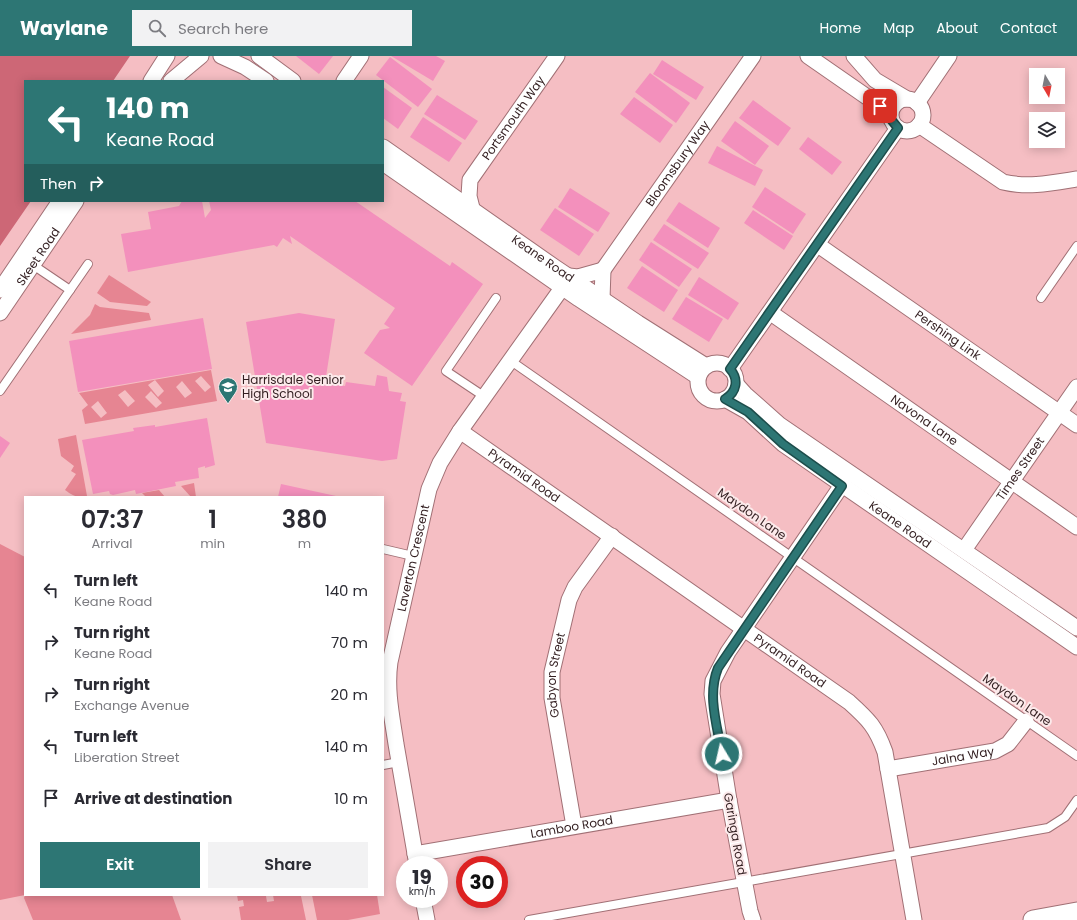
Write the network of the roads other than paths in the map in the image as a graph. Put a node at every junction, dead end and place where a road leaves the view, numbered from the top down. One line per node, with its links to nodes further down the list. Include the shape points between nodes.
1 (167, 56): 11 (street)
2 (201, 56): 12 (street)
3 (221, 56): 13 (street)
4 (361, 56): 15 (street)
5 (557, 56): 22 (street, Portsmouth Way)
6 (753, 56): 31 (street, Bloomsbury Way)
7 (808, 56): 17 (street, via 880,106)
8 (854, 56): 16 (street, via 875,80)
9 (949, 56): 16 (street)
10 (266, 58): 14 (street)
11 (152, 80)
12 (172, 80)
13 (264, 80)
14 (292, 80)
15 (345, 80)
16 (912, 101): 17 (street, via 898,102 893,106); 18 (street, via 923,114)
17 (895, 124): 18 (street, via 908,131); 27 (street)
18 (919, 125): 21 (street, via 1003,182 1033,185)
19 (384, 148): 23 (street, Keane Road)
20 (384, 164): 32 (street, Keane Road, via 448,210)
21 (1077, 179)
22 (470, 180): 23 (street, via 451,187); 26 (street, via 469,196)
23 (442, 187): 26 (street, Keane Road)
24 (59, 202): 33 (street, Skeet Road)
25 (75, 202): 30 (street, Skeet Road)
26 (472, 208): 32 (street, Keane Road)
27 (818, 245): 39 (street); 48 (street, Pershing Link)
28 (1077, 246): 36 (lane)
29 (88, 264): 34 (lane)
30 (33, 265): 34 (lane); 38 (street, Skeet Road)
31 (603, 270): 32 (street); 37 (street)
32 (565, 282): 37 (street, Keane Road); 40 (street, Laverton Crescent); 42 (street, Keane Road)
33 (0, 290)
34 (70, 290): 45 (lane)
35 (496, 298): 46 (lane, via 446,371)
36 (1041, 298)
37 (602, 299): 42 (street, Keane Road)
38 (0, 313)
39 (771, 313): 41 (street); 51 (street, Navona Lane)
40 (511, 361): 46 (street, Laverton Crescent); 58 (lane, Maydon Lane)
41 (730, 369): 42 (street, via 720,363); 43 (street, Keane Road)
42 (702, 371): 47 (street, Keane Road, via 698,389 706,398 717,401)
43 (736, 384): 47 (street); 56 (street, Keane Road, via 780,425)
44 (1077, 387): 48 (street, Times Street)
45 (0, 391)
46 (485, 397): 50 (street, Laverton Crescent)
47 (725, 399): 52 (street, Keane Road, via 748,412 783,444)
48 (1058, 412): 49 (street, Pershing Link); 51 (street, Times Street)
49 (1077, 425)
50 (460, 431): 54 (street, Pyramid Road); 57 (street, Laverton Crescent, via 432,480)
51 (1011, 480): 53 (street, Navona Lane); 56 (street, Times Street)
52 (842, 486): 58 (street, Garinga Road); 61 (street, Keane Road)
53 (1077, 527)
54 (612, 536): 60 (street, Pyramid Road); 70 (street, Gabyon Street, via 575,587 569,600 552,672 552,698)
55 (384, 549): 57 (lane)
56 (964, 550): 59 (street, Keane Road)
57 (414, 556): 62 (street, Laverton Crescent)
58 (793, 556): 60 (street, Garinga Road); 63 (lane, Maydon Lane)
59 (1077, 628)
60 (744, 629): 67 (street, Pyramid Road, via 849,702 867,718 877,732); 68 (street, Garinga Road, via 718,668 713,681 712,694)
61 (1077, 647)
62 (386, 678): 65 (street, Laverton Crescent)
63 (1026, 721): 64 (lane, Maydon Lane); 67 (street, Jalna Way, via 1008,744 995,751)
64 (1077, 756)
65 (399, 762): 66 (lane); 72 (street, Laverton Crescent)
66 (384, 765)
67 (888, 769): 71 (street, Pyramid Road)
68 (729, 800): 70 (street, Lamboo Road); 74 (street, Garinga Road)
69 (1077, 800): 71 (lane, via 1065,817 1048,828)
70 (574, 826): 73 (street, Lamboo Road)
71 (902, 854): 74 (lane); 80 (street, Pyramid Road)
72 (415, 856)
73 (435, 856)
74 (744, 881): 77 (street, Garinga Road); 79 (lane)
75 (425, 908): 78 (street)
76 (1077, 912): 81 (street)
77 (750, 917)
78 (427, 920)
79 (529, 920)
80 (914, 920)
81 (1033, 920)

